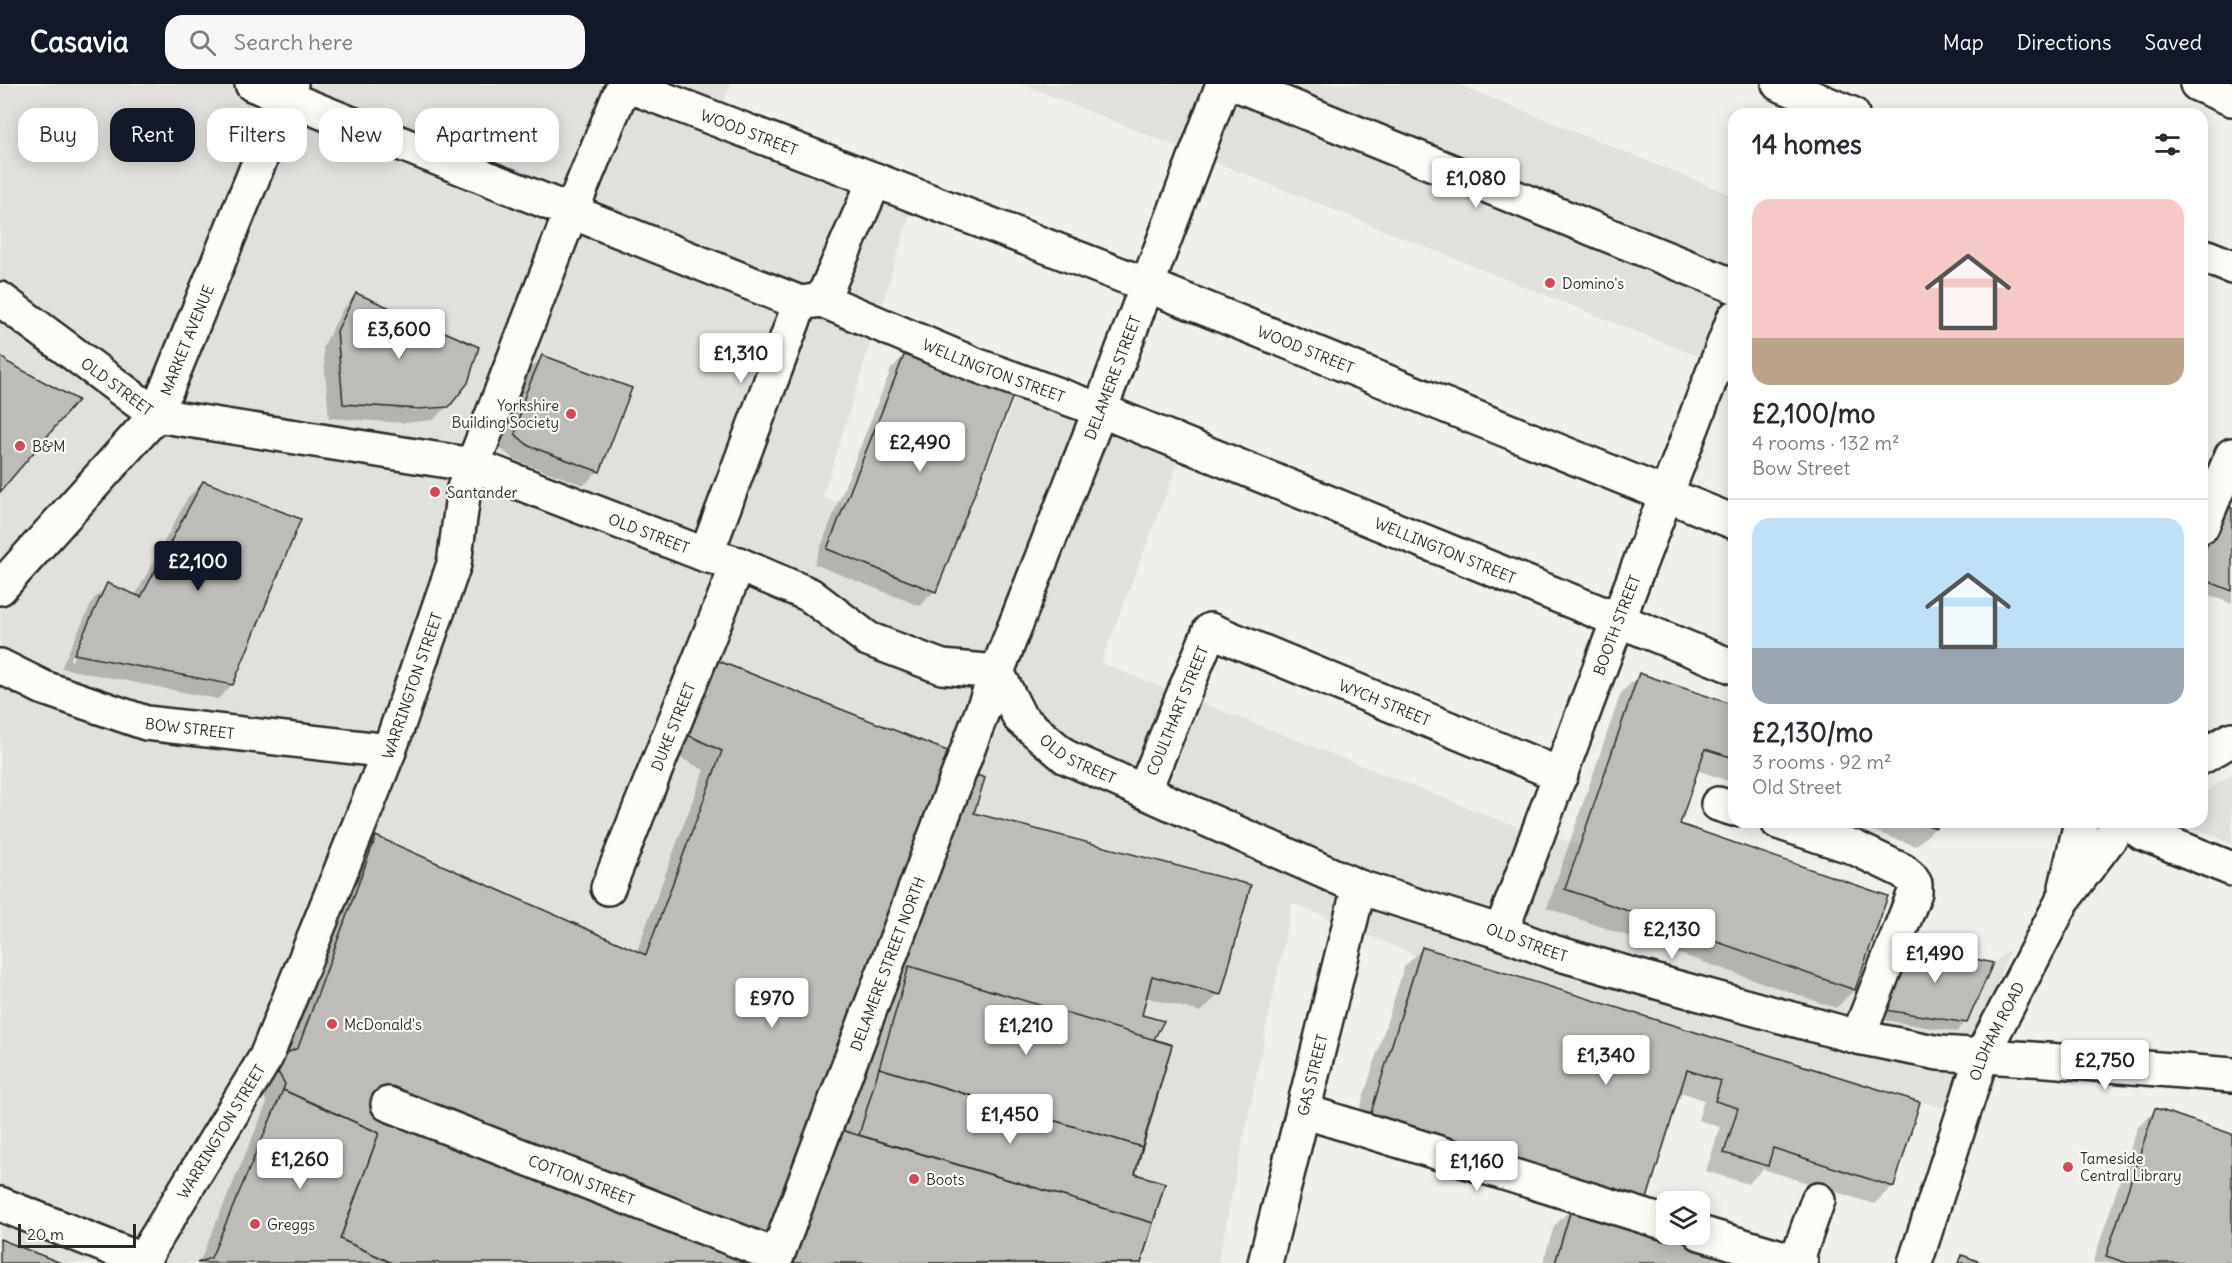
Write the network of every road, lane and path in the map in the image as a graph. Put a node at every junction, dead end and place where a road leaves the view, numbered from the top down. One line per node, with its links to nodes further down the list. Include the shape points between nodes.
1 (252, 84): 7 (main road, WELLINGTON STREET)
2 (624, 84): 11 (main road, WOOD STREET); 12 (main road, WARRINGTON STREET)
3 (1223, 84): 16 (main road, DELAMERE STREET)
4 (1236, 84): 15 (main road)
5 (1779, 84): 8 (main road)
6 (2197, 84): 9 (main road)
7 (288, 91): 12 (main road, WELLINGTON STREET); 21 (main road, MARKET AVENUE)
8 (1819, 99): 10 (main road)
9 (2232, 99)
10 (1839, 108)
11 (874, 180): 16 (main road, WOOD STREET); 18 (main road)
12 (571, 212): 18 (main road, WELLINGTON STREET); 23 (main road, WARRINGTON STREET)
13 (2208, 257): 14 (main road)
14 (2232, 267)
15 (1728, 284)
16 (1147, 285): 20 (main road, DELAMERE STREET); 25 (main road, WOOD STREET)
17 (0, 299): 21 (main road, OLD STREET)
18 (811, 301): 20 (main road, WELLINGTON STREET); 28 (main road, via 730,484)
19 (1728, 334): 25 (main road, BOOTH STREET)
20 (1100, 410): 31 (main road, WELLINGTON STREET); 35 (main road, DELAMERE STREET)
21 (156, 415): 23 (main road, OLD STREET); 30 (main road, MARKET AVENUE)
22 (2232, 455): 24 (main road)
23 (473, 465): 28 (main road, OLD STREET); 37 (main road, WARRINGTON STREET, via 464,488 454,564)
24 (2217, 493): 26 (main road)
25 (1667, 495): 27 (main road, WOOD STREET); 31 (main road, BOOTH STREET)
26 (2208, 513)
27 (1728, 520)
28 (706, 555): 29 (main road, OLD STREET)
29 (738, 564): 35 (main road, OLD STREET, via 810,595 868,639 942,667); 47 (main road, DUKE STREET)
30 (0, 588)
31 (1618, 620): 33 (main road, WELLINGTON STREET); 39 (main road, BOOTH STREET)
32 (1210, 630): 39 (main road, WYCH STREET); 40 (main road, COULTHART STREET)
33 (1728, 665)
34 (0, 666): 37 (main road, BOW STREET, via 44,688 146,723)
35 (997, 672): 40 (main road, OLD STREET, via 1020,718 1066,757); 59 (main road, DELAMERE STREET NORTH)
36 (2232, 739): 38 (main road)
37 (389, 751): 60 (main road, WARRINGTON STREET, via 266,1057)
38 (2208, 753)
39 (1561, 775): 49 (main road, BOOTH STREET)
40 (1144, 791): 46 (main road, OLD STREET)
41 (1795, 828): 50 (main road, via 1903,871 1915,884)
42 (2080, 828): 48 (main road)
43 (2117, 828): 48 (main road, OLDHAM ROAD)
44 (2136, 828): 45 (main road)
45 (2232, 869)
46 (1359, 887): 49 (main road, OLD STREET); 54 (main road, GAS STREET)
47 (608, 888)
48 (2063, 900): 51 (main road, OLDHAM ROAD)
49 (1501, 932): 50 (main road, OLD STREET, via 1553,952)
50 (1858, 1037): 51 (main road, OLD STREET, via 1939,1053)
51 (1982, 1055): 52 (main road, OLD STREET); 63 (main road, OLDHAM ROAD)
52 (2232, 1075)
53 (388, 1104): 59 (main road, COTTON STREET)
54 (1303, 1111): 57 (main road); 62 (main road, GAS STREET)
55 (1818, 1200): 61 (main road)
56 (0, 1204): 60 (main road)
57 (1656, 1220)
58 (1710, 1236): 61 (main road)
59 (777, 1256)
60 (143, 1262)
61 (1799, 1262)
62 (1265, 1263)
63 (1915, 1263)

